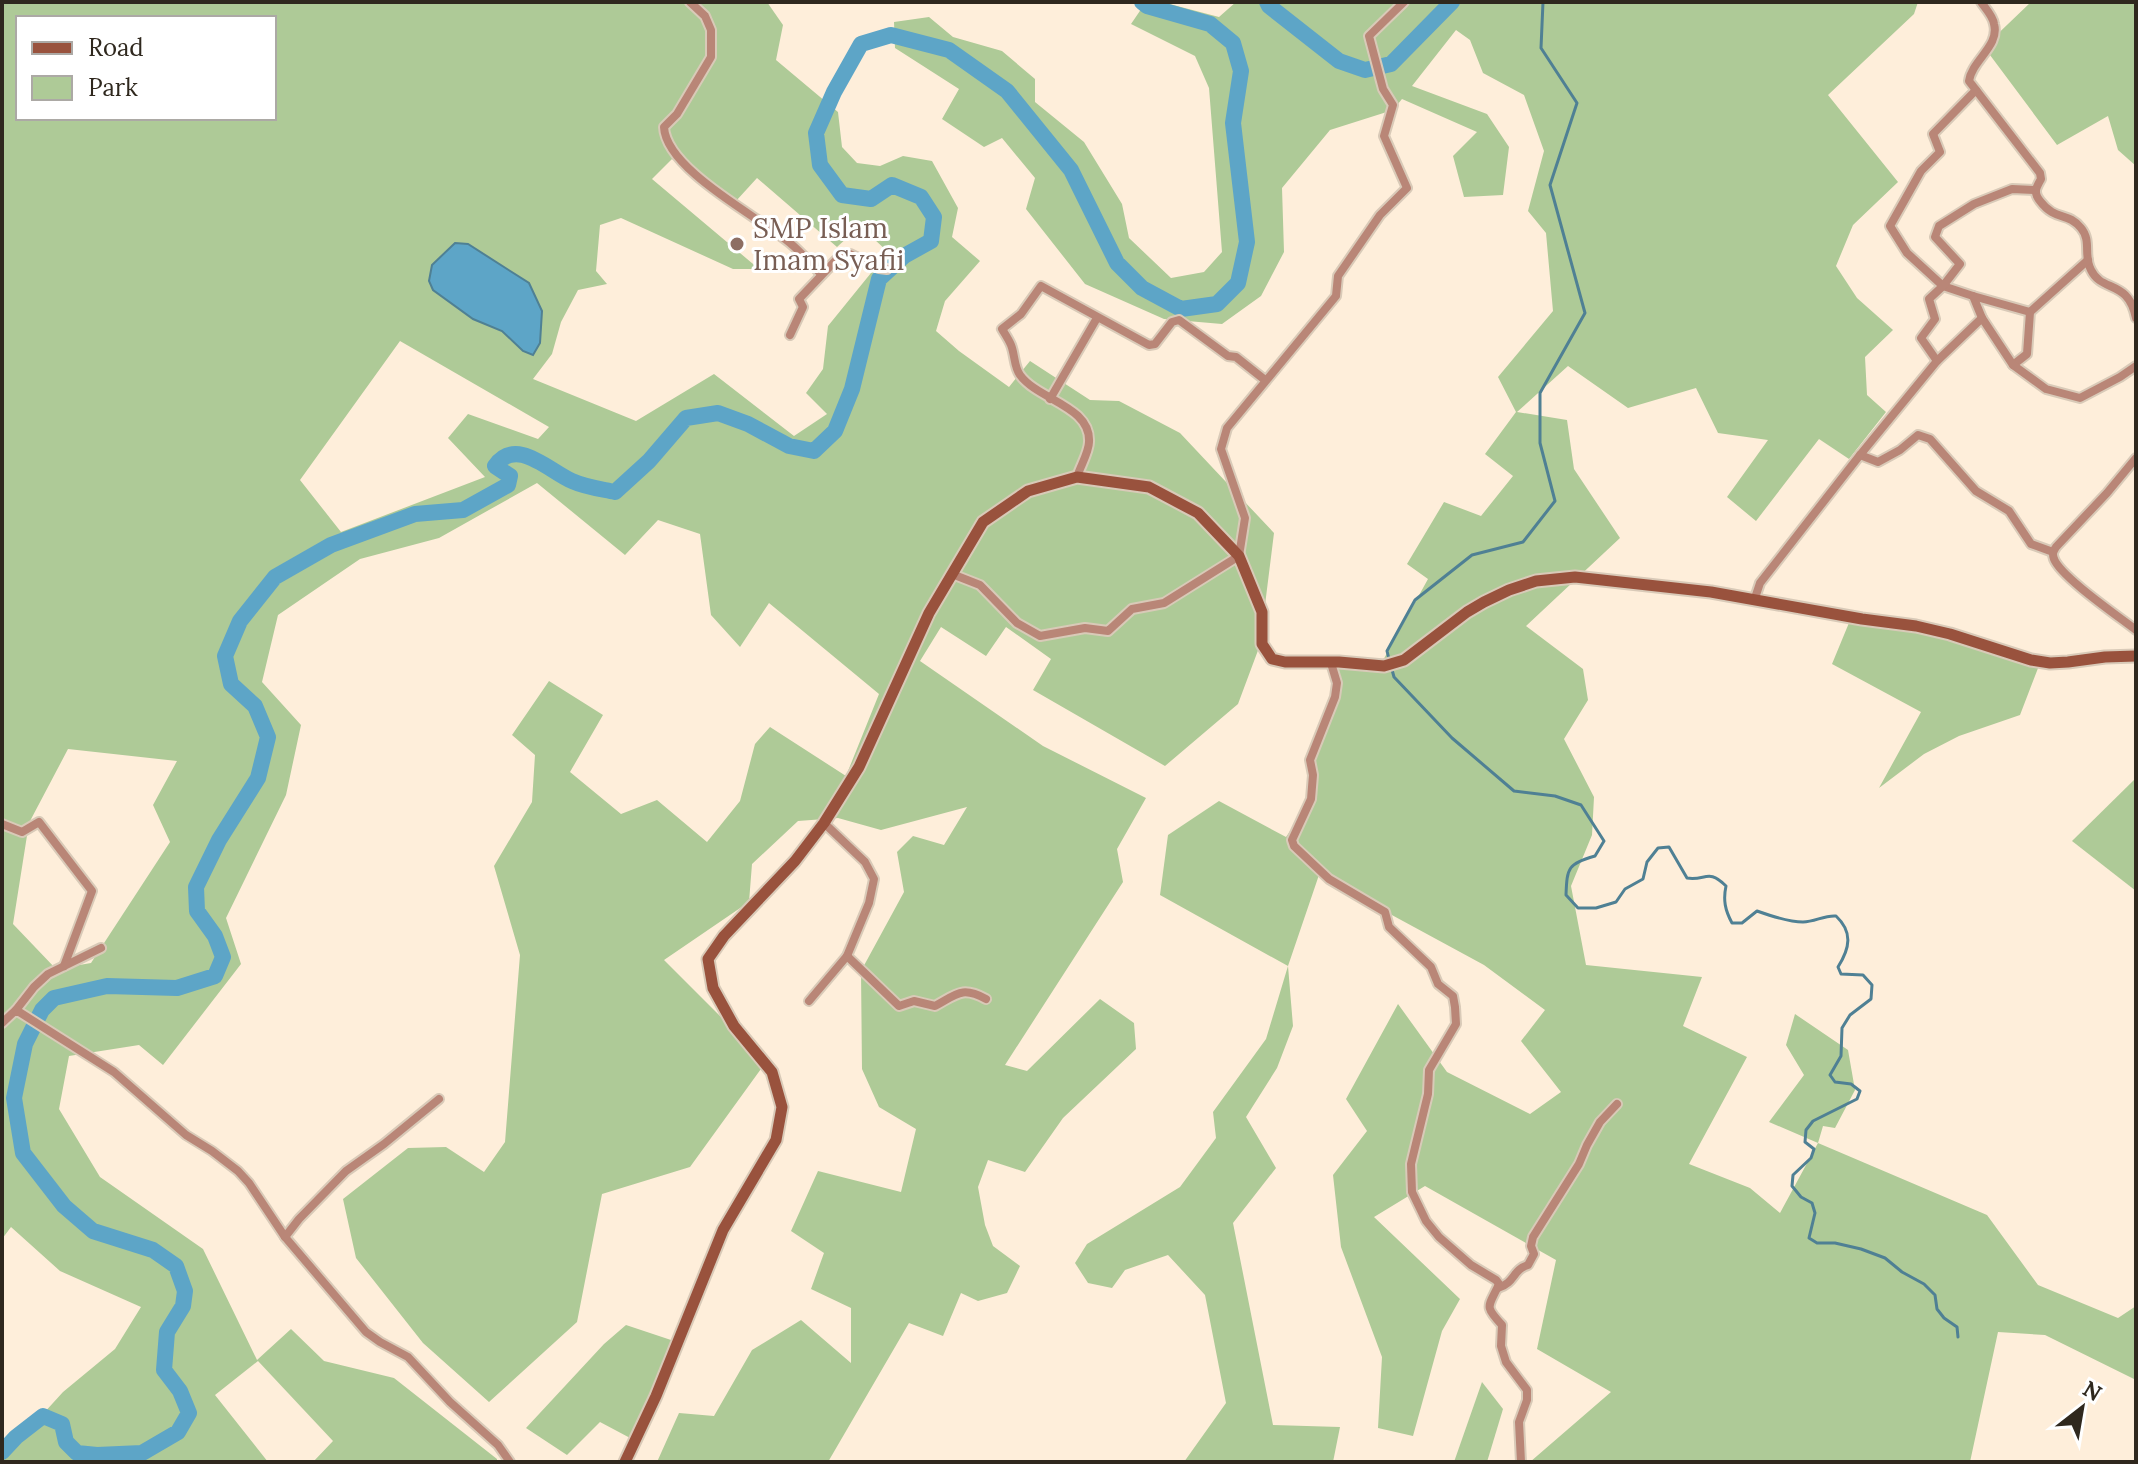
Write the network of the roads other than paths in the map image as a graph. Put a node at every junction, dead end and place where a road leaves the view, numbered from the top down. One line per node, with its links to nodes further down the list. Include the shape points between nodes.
1 (690, 2): 8 (street, via 711,30 711,57 664,127 667,141 680,161 789,242)
2 (1404, 2): 19 (street, via 1369,36 1383,89 1393,105 1384,136 1407,188 1380,215 1338,276 1336,296)
3 (1981, 2): 4 (street, via 1995,33 1970,72)
4 (1976, 90): 5 (street, via 2040,173); 9 (street, via 1933,134 1940,152 1921,171 1890,226 1907,253)
5 (2036, 190): 6 (street, via 2048,211 2083,229); 9 (street, via 2012,189 1939,226 1935,237 1960,264)
6 (2088, 260): 11 (street); 14 (street, via 2094,275 2130,299)
7 (887, 269): 8 (street, via 850,254)
8 (821, 274): 15 (street, via 799,299 803,307)
9 (1943, 286): 10 (street); 16 (street, via 1929,299 1935,319 1921,338)
10 (1973, 296): 11 (street); 13 (street)
11 (2030, 312): 17 (street, via 2027,354)
12 (1097, 318): 19 (street, via 1149,345 1179,320); 20 (street); 20 (street, via 1041,286 1002,329 1018,373)
13 (1982, 318): 16 (street); 17 (street)
14 (2136, 318)
15 (790, 335)
16 (1937, 361): 21 (street)
17 (2013, 365): 18 (street, via 2046,389 2080,398)
18 (2136, 366)
19 (1265, 380): 25 (street, via 1227,428 1221,449 1245,518)
20 (1050, 399): 23 (street, via 1086,424 1090,442)
21 (1860, 455): 24 (street, via 1878,462 1918,435 1930,439 1976,491 2009,511 2031,544); 27 (street, via 1760,583)
22 (2136, 458): 24 (street)
23 (1077, 477): 25 (street, via 1149,487 1198,513); 26 (street, via 1028,491 983,522)
24 (2053, 552): 28 (street, via 2059,567)
25 (1239, 556): 26 (street, via 1164,603 1132,609 1108,631 1085,628 1040,636 1017,623 980,585); 30 (street, via 1262,612 1262,644 1272,659)
26 (952, 574): 31 (street, via 859,767)
27 (1755, 598): 29 (street, via 1916,626 2040,661); 30 (street, via 1553,578 1484,602 1404,660 1384,666)
28 (2136, 630)
29 (2136, 656)
30 (1331, 663): 43 (street, via 1335,697 1310,760 1311,799 1292,840 1329,879 1385,912 1389,927 1453,996 1456,1024 1429,1070 1411,1164 1412,1192 1439,1237 1496,1280)
31 (824, 823): 34 (street, via 865,862 874,879); 45 (street, via 708,959 713,988 734,1026 772,1072 782,1107 776,1140 723,1230)
32 (2, 824): 35 (street, via 22,832 39,822 92,891)
33 (101, 948): 35 (street)
34 (847, 956): 36 (street, via 899,1006 914,1001 935,1006 962,991); 37 (street)
35 (64, 966): 38 (street, via 48,974)
36 (986, 999)
37 (809, 1001)
38 (16, 1010): 39 (street); 42 (street, via 114,1072 186,1135 238,1171)
39 (2, 1023)
40 (439, 1099): 42 (street, via 346,1171)
41 (1617, 1104): 43 (street, via 1600,1122 1533,1237 1528,1265)
42 (285, 1237): 44 (street, via 366,1332 408,1357)
43 (1498, 1288): 46 (street, via 1489,1312 1502,1325 1506,1362 1527,1390 1519,1422)
44 (510, 1462)
45 (625, 1462)
46 (1521, 1462)

